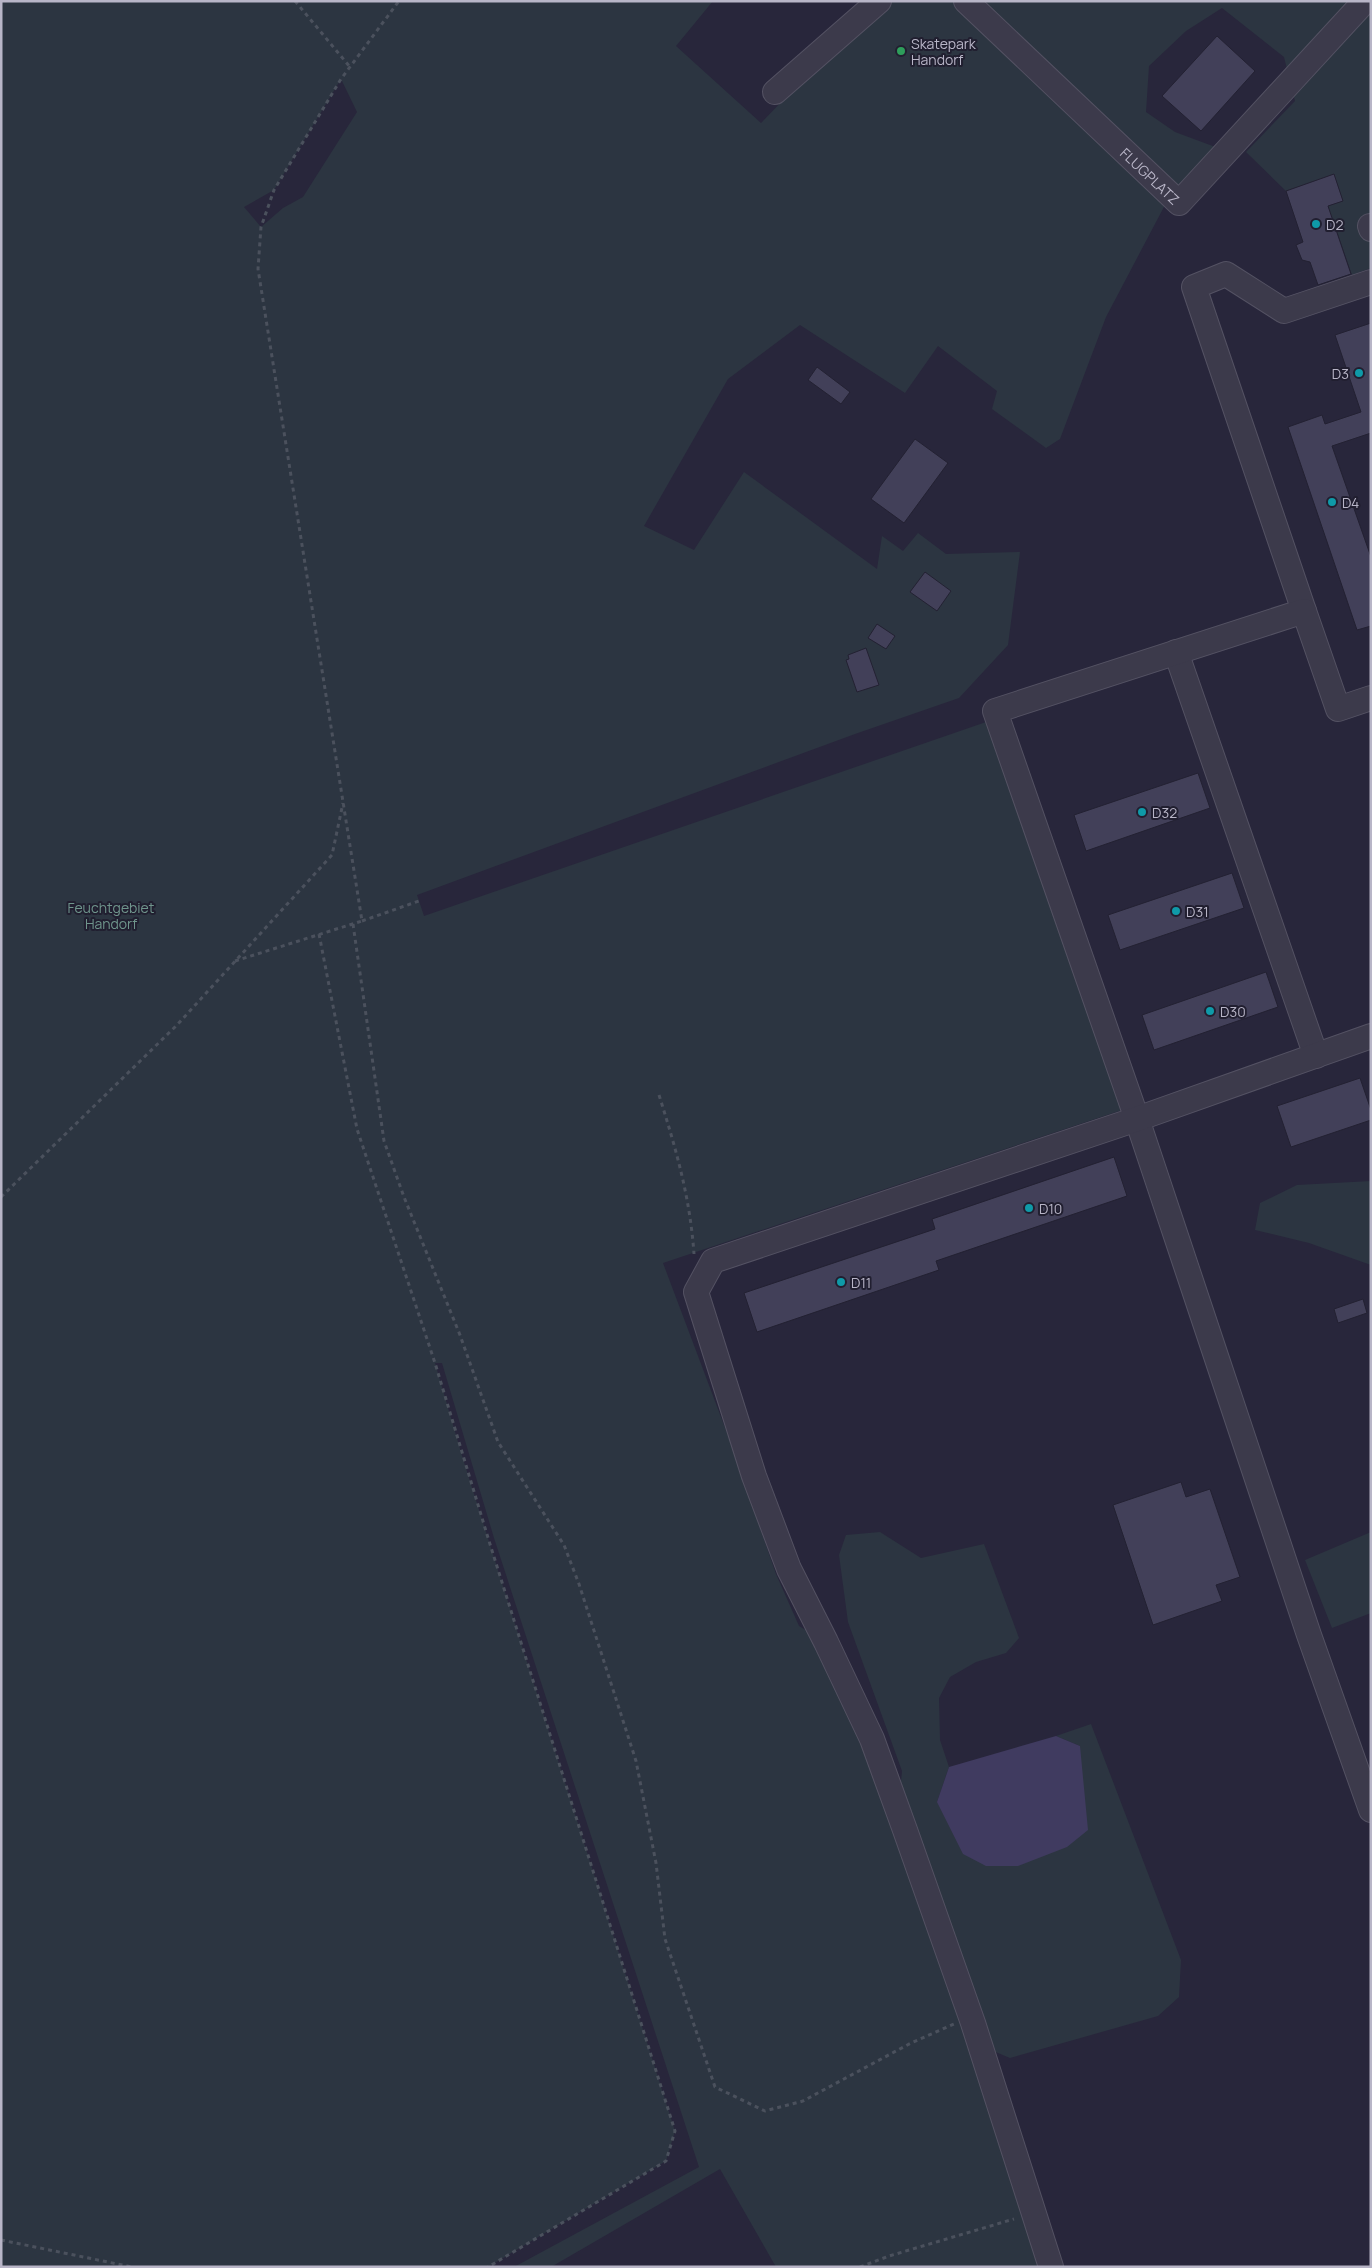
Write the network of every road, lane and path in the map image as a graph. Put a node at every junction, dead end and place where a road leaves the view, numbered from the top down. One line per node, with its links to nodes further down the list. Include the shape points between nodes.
1 (295, 1): 6 (path)
2 (399, 1): 6 (path)
3 (879, 1): 7 (street)
4 (966, 1): 5 (street, FLUGPLATZ, via 1179,203)
5 (1365, 1)
6 (350, 67): 12 (path, via 274,190 261,227 258,269)
7 (775, 92)
8 (1371, 282): 9 (street, via 1284,311 1226,274 1194,287)
9 (1304, 611): 10 (street); 11 (street, via 1338,709)
10 (1176, 652): 19 (street); 21 (street, via 995,711)
11 (1371, 698)
12 (344, 800): 14 (path); 17 (path, via 332,855)
13 (419, 901): 14 (path)
14 (362, 921): 15 (path)
15 (353, 924): 16 (path); 25 (path, via 384,1141 498,1442 564,1545 579,1584 636,1761 656,1863 665,1939 716,2087 765,2111 803,2101 911,2043)
16 (319, 934): 17 (path); 29 (path, via 357,1128 435,1363 675,2131 666,2162)
17 (235, 961): 22 (path, via 177,1025)
18 (1371, 1036): 19 (street)
19 (1316, 1056): 21 (street)
20 (659, 1095): 23 (path, via 680,1163)
21 (1137, 1119): 24 (street); 25 (street, via 713,1261 696,1292 754,1476 788,1570 872,1739)
22 (1, 1197)
23 (694, 1257)
24 (1371, 1810)
25 (970, 2017): 26 (street)
26 (1034, 2213): 30 (path); 31 (street)
27 (1, 2240): 28 (path)
28 (132, 2267)
29 (488, 2267)
30 (860, 2267)
31 (1051, 2267)

